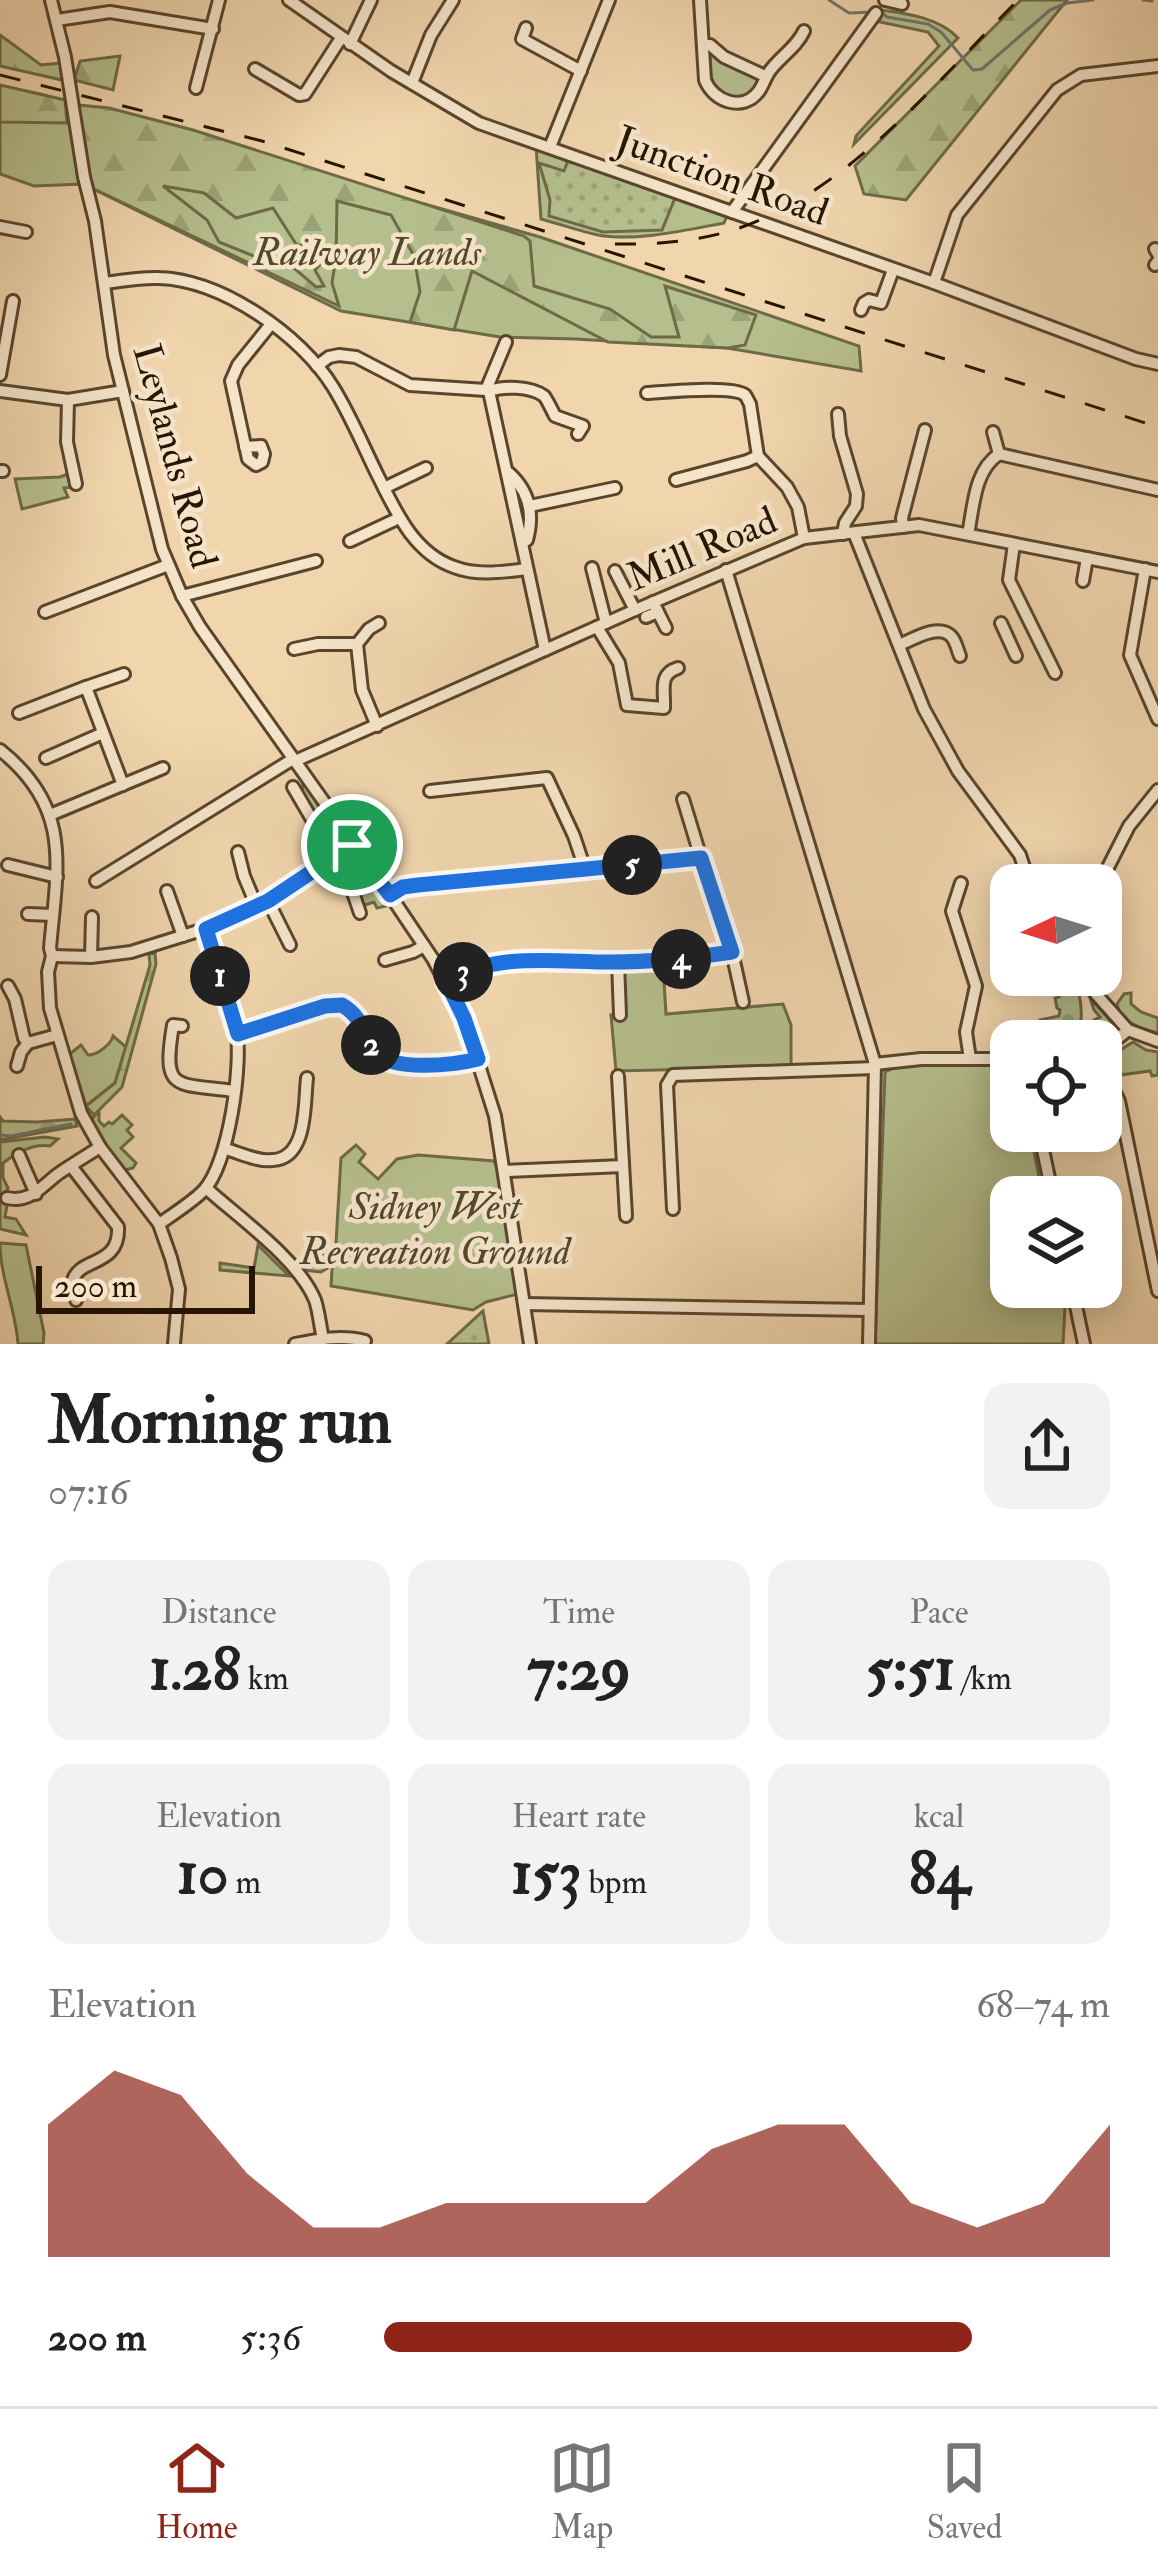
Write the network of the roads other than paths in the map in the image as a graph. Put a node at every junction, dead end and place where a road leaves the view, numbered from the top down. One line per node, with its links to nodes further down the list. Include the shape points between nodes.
1 (51, 0): 10 (street, Leylands Road)
2 (219, 0): 12 (street)
3 (290, 0): 14 (street, Junction Road)
4 (371, 0): 14 (street)
5 (453, 0): 20 (street)
6 (609, 0): 18 (street)
7 (700, 0): 15 (street)
8 (878, 4): 9 (street); 23 (street)
9 (902, 4)
10 (57, 20): 12 (street, via 110,12); 25 (street, Leylands Road)
11 (526, 28): 18 (street, via 522,39)
12 (213, 29): 21 (street)
13 (804, 31): 19 (street)
14 (345, 41): 17 (street, via 305,94); 20 (street, Junction Road)
15 (704, 45): 19 (street); 19 (street, via 705,80 718,97 744,102)
16 (1158, 66): 26 (street, via 1081,75 1057,90 956,215)
17 (255, 70)
18 (581, 70): 22 (street)
19 (765, 76)
20 (412, 83): 22 (street, Junction Road, via 479,123)
21 (196, 88)
22 (550, 147): 23 (street, Junction Road)
23 (732, 212): 24 (street, Junction Road)
24 (893, 270): 26 (street, Junction Road); 28 (street, via 885,304 869,299)
25 (104, 283): 30 (street, via 184,281); 37 (street, Leylands Road)
26 (934, 283): 32 (street, Junction Road)
27 (13, 301): 29 (street)
28 (861, 310)
29 (5, 314): 34 (street)
30 (271, 324): 33 (street); 44 (street, via 232,374)
31 (506, 342): 35 (street)
32 (1158, 364)
33 (317, 366): 35 (street, via 329,357 356,357 410,385); 51 (street)
34 (0, 374)
35 (488, 390): 43 (street, via 543,396 555,416 583,425); 48 (street)
36 (0, 391): 39 (street)
37 (123, 391): 39 (street); 65 (street, Leylands Road)
38 (647, 393): 46 (street, via 743,394)
39 (68, 400): 50 (street)
40 (838, 414): 57 (street, via 857,494 845,523)
41 (925, 430): 56 (street)
42 (993, 432): 45 (street)
43 (578, 434)
44 (245, 447)
45 (999, 454): 53 (street); 58 (street, via 981,472)
46 (758, 456): 49 (street); 59 (street, via 787,487)
47 (426, 468): 51 (street)
48 (506, 472): 54 (street); 61 (street)
49 (676, 480)
50 (76, 484)
51 (384, 488): 55 (street)
52 (615, 488): 54 (street)
53 (1158, 490)
54 (530, 506): 61 (street)
55 (399, 518): 60 (street); 67 (street, via 454,567)
56 (903, 527): 57 (street, Mill Road); 58 (street, Mill Road)
57 (849, 534): 59 (street, Mill Road); 81 (street)
58 (968, 534): 62 (street, Mill Road)
59 (804, 538): 68 (street, Mill Road)
60 (350, 542)
61 (521, 543): 67 (street)
62 (1014, 544): 63 (street, Mill Road); 79 (street, via 1009,580)
63 (1087, 558): 70 (street, Mill Road); 71 (street)
64 (316, 561): 72 (street)
65 (168, 565): 72 (street, Leylands Road); 74 (street)
66 (592, 568): 77 (street)
67 (527, 569): 83 (street)
68 (726, 570): 73 (street, Mill Road); 148 (street)
69 (615, 571): 73 (street)
70 (1152, 571): 92 (street, via 1130,655)
71 (1083, 581)
72 (182, 596): 97 (street, Leylands Road)
73 (648, 610): 77 (street, Mill Road); 78 (street)
74 (46, 612)
75 (379, 622): 80 (street)
76 (1001, 623): 79 (street, via 1015,653)
77 (602, 625): 83 (street, Mill Road); 89 (street)
78 (666, 628)
79 (1038, 638): 86 (street)
80 (357, 644): 82 (street); 93 (street, via 362,690)
81 (899, 646): 84 (street, via 945,632); 109 (street, via 940,740)
82 (294, 649)
83 (545, 650): 93 (street, Mill Road)
84 (960, 656)
85 (677, 668): 89 (street, via 663,678 666,712)
86 (1055, 673)
87 (124, 674): 88 (street)
88 (86, 687): 90 (street); 94 (street)
89 (627, 705): 91 (street)
90 (19, 713)
91 (616, 714)
92 (1158, 719)
93 (377, 726): 97 (street, Mill Road)
94 (103, 733): 96 (street); 99 (street)
95 (0, 750): 104 (street, via 23,768)
96 (46, 758)
97 (294, 760): 105 (street, Leylands Road); 114 (street, Mill Road)
98 (163, 767): 99 (street)
99 (123, 785): 104 (street)
100 (293, 788): 107 (street)
101 (1158, 790): 110 (street)
102 (430, 791): 112 (street, via 547,778)
103 (682, 799): 108 (street)
104 (50, 815): 113 (street)
105 (352, 845): 107 (street); 117 (street, Leylands Road)
106 (238, 852): 118 (street)
107 (332, 857): 118 (street); 120 (street)
108 (701, 858): 112 (street); 127 (street)
109 (1022, 864)
110 (1112, 864)
111 (8, 865): 113 (street)
112 (585, 869): 117 (street, via 403,887)
113 (57, 877): 121 (street)
114 (96, 881)
115 (961, 883): 145 (street, via 952,911 976,986 966,1032)
116 (167, 891): 124 (street)
117 (390, 895): 126 (street, Leylands Road)
118 (263, 904): 123 (street); 125 (street)
119 (28, 914): 121 (street)
120 (360, 914)
121 (53, 915): 128 (street)
122 (92, 917): 129 (street)
123 (206, 929): 124 (street); 139 (street)
124 (183, 936): 129 (street)
125 (290, 945)
126 (424, 946): 130 (street); 132 (street, Leylands Road)
127 (732, 952): 131 (street); 135 (street)
128 (52, 956): 129 (street); 140 (street)
129 (91, 957)
130 (385, 960)
131 (618, 962): 132 (street, via 504,962); 136 (street)
132 (446, 981): 144 (street, Leylands Road)
133 (8, 986): 143 (street)
134 (1097, 996): 138 (street)
135 (743, 1002)
136 (620, 1015)
137 (182, 1025): 151 (street, via 173,1024 167,1060 176,1080)
138 (1128, 1030): 141 (street); 142 (street)
139 (238, 1034): 144 (street, via 342,1005 383,1058 451,1066); 151 (street)
140 (57, 1035): 143 (street); 153 (street)
141 (1122, 1035)
142 (1158, 1040)
143 (28, 1043): 147 (street)
144 (478, 1059): 158 (street, Leylands Road)
145 (970, 1059): 146 (street); 148 (street)
146 (990, 1059)
147 (17, 1066)
148 (875, 1066): 162 (street, via 674,1075 667,1085); 169 (street)
149 (618, 1076): 157 (street)
150 (307, 1078): 154 (street, via 300,1137 285,1157)
151 (234, 1091): 154 (street)
152 (1122, 1116): 165 (street)
153 (100, 1147): 156 (street); 164 (street)
154 (226, 1149): 159 (street)
155 (19, 1155): 160 (street)
156 (70, 1166): 160 (street); 166 (street, via 118,1227 112,1251 74,1275)
157 (622, 1166): 158 (street); 163 (street)
158 (505, 1172): 167 (street, Leylands Road)
159 (206, 1188): 164 (street); 170 (street, via 309,1290)
160 (36, 1194): 161 (street)
161 (7, 1198)
162 (673, 1209)
163 (626, 1216)
164 (160, 1224): 172 (street, via 179,1289)
165 (1158, 1291)
166 (76, 1300)
167 (524, 1304): 169 (street); 174 (street, Leylands Road)
168 (1076, 1308): 176 (street)
169 (869, 1310): 175 (street)
170 (323, 1339): 171 (street); 173 (street)
171 (365, 1341)
172 (175, 1344)
173 (295, 1344)
174 (530, 1344)
175 (869, 1344)
176 (1084, 1344)

